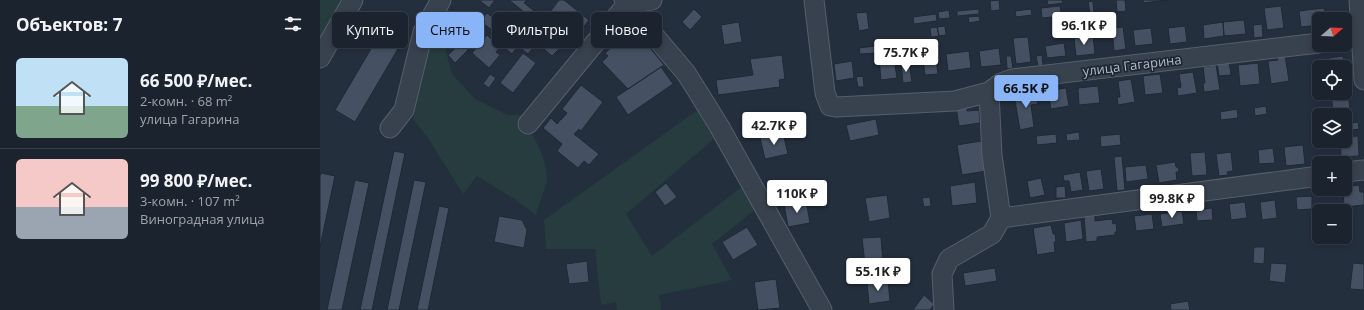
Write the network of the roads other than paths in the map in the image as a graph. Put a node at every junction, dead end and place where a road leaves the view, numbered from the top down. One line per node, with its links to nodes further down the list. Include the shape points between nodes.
1 (354, 0): 9 (street)
2 (441, 0): 13 (street, via 423,32 404,110)
3 (652, 0): 6 (street)
4 (814, 0): 11 (street, улица Гагарина, via 825,93 830,106 955,101)
5 (1359, 0): 7 (street)
6 (625, 2): 12 (street); 18 (street, via 686,73 719,126)
7 (1357, 39): 10 (street)
8 (1312, 44): 11 (street, улица Гагарина, via 1012,79)
9 (320, 58)
10 (1364, 80)
11 (989, 92): 17 (street, via 992,155)
12 (528, 124)
13 (390, 128)
14 (1364, 170): 15 (street)
15 (1352, 171)
16 (1312, 177): 17 (street)
17 (1002, 218): 19 (street, via 992,234 949,259 942,274)
18 (822, 310)
19 (944, 310)

